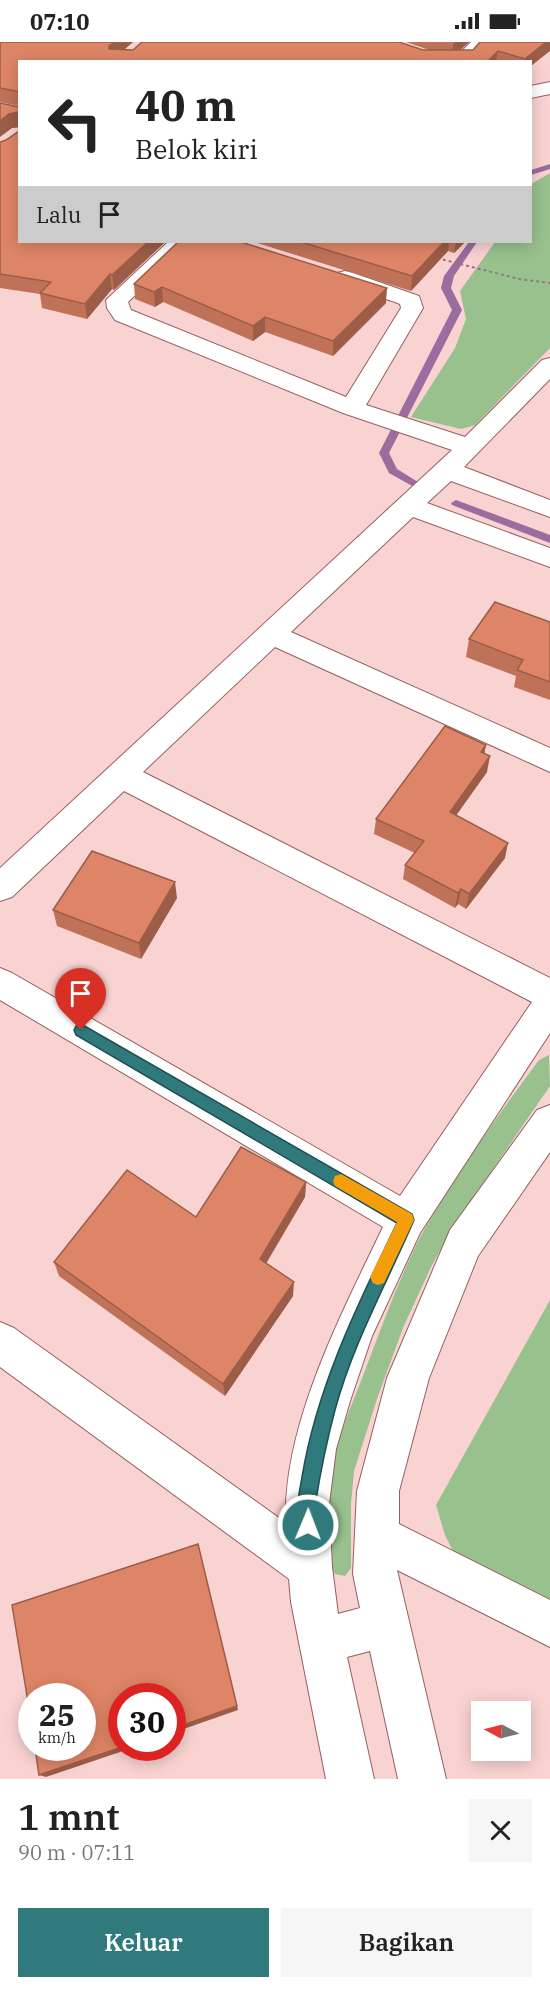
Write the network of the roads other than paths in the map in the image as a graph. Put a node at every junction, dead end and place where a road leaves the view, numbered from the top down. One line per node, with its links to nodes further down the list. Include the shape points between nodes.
1 (481, 42): 2 (street)
2 (462, 60)
3 (179, 243): 6 (street, via 117,300 123,315)
4 (327, 273): 6 (street, via 411,301 412,308)
5 (550, 365): 7 (street)
6 (361, 411): 7 (street)
7 (469, 447): 8 (street)
8 (447, 470): 9 (street); 10 (street)
9 (410, 506): 11 (street); 12 (street)
10 (550, 509)
11 (550, 558)
12 (273, 635): 13 (street); 14 (street)
13 (550, 761)
14 (121, 775): 15 (street); 17 (street)
15 (0, 888)
16 (0, 983): 19 (street)
17 (547, 1013): 19 (street)
18 (550, 1122): 21 (street, via 464,1243 450,1273 408,1378 378,1491)
19 (406, 1220): 22 (street, via 354,1331 321,1430 307,1504)
20 (0, 1342): 22 (street)
21 (375, 1535): 23 (street, via 375,1574); 24 (street)
22 (310, 1567): 25 (street)
23 (385, 1624): 25 (street); 27 (street)
24 (550, 1624)
25 (322, 1641): 26 (street)
26 (350, 1779)
27 (422, 1779)

